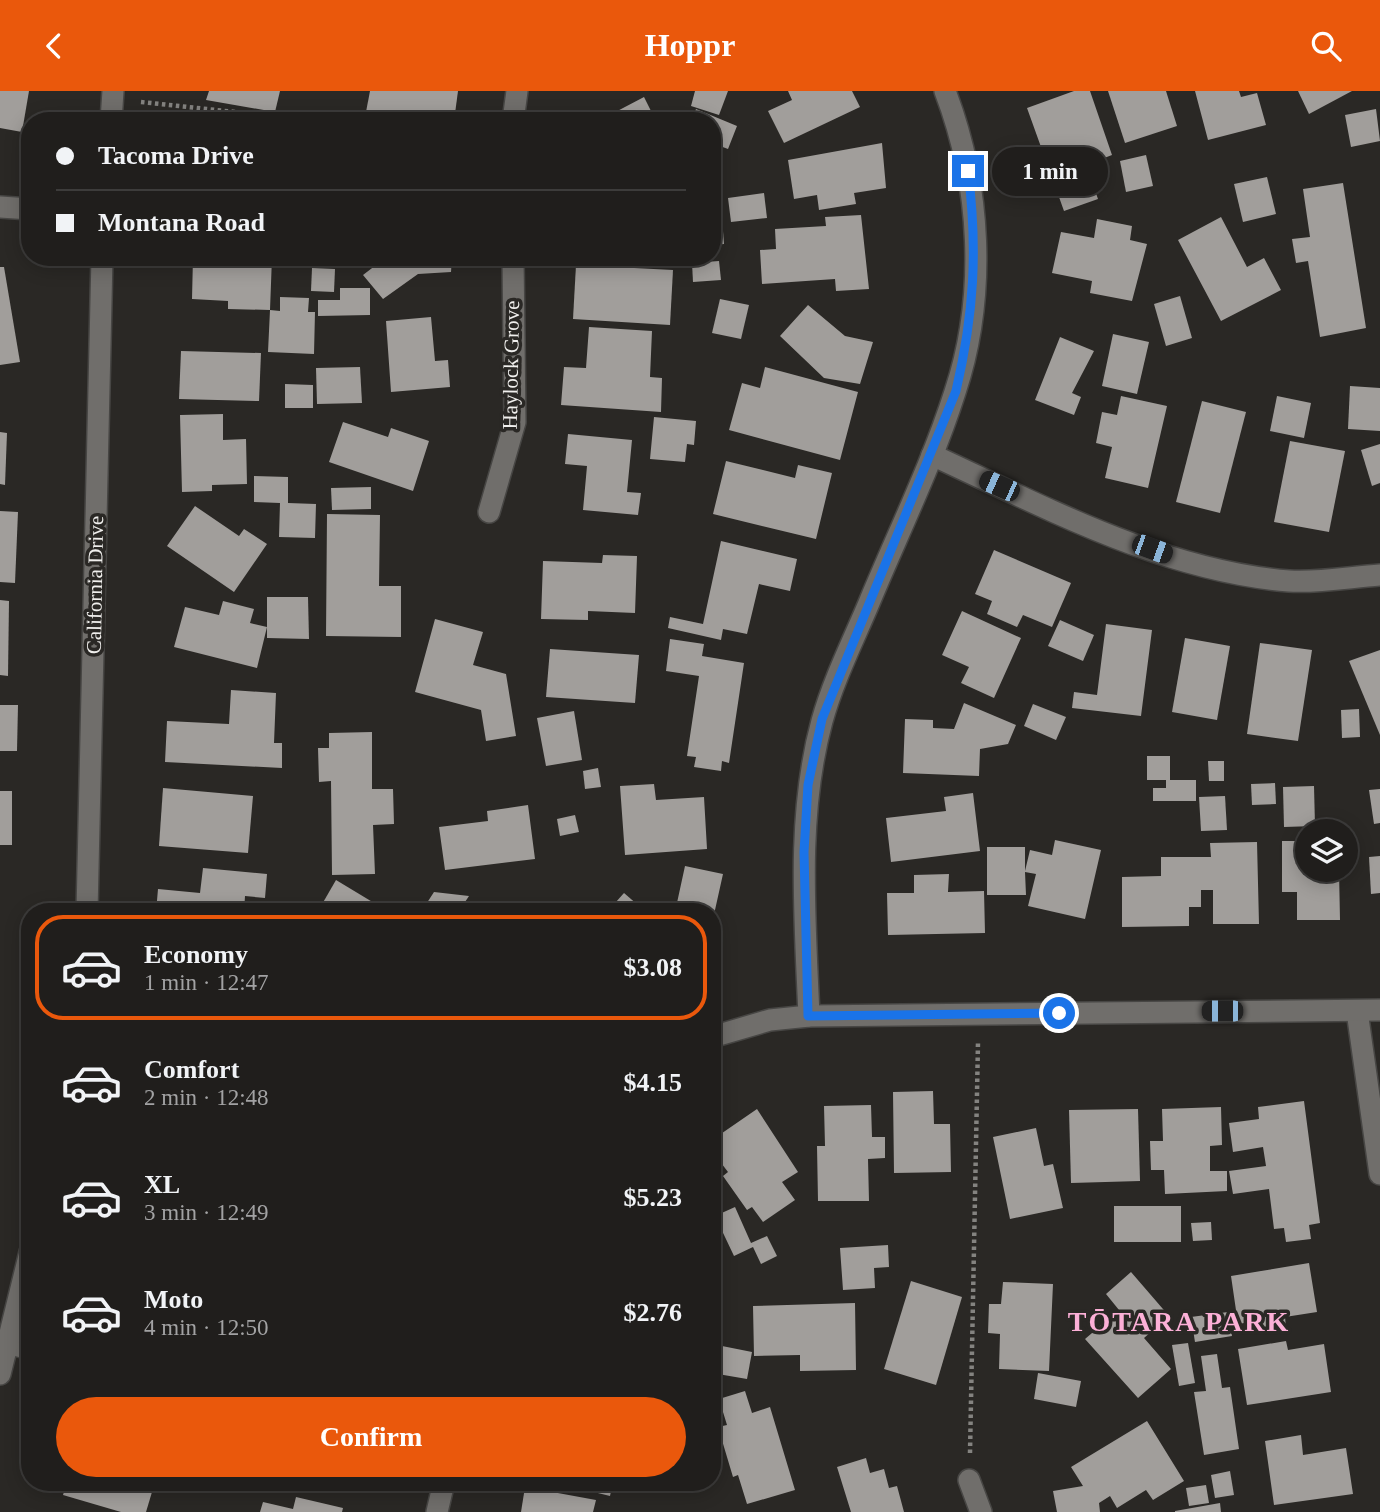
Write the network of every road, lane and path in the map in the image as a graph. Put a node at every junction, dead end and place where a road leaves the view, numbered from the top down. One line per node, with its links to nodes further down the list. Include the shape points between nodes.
1 (517, 91): 5 (street)
2 (945, 91): 10 (street, via 968,171 975,226 974,289 956,391)
3 (113, 95): 4 (path)
4 (248, 112)
5 (514, 112)
6 (0, 207): 7 (street)
7 (21, 208)
8 (102, 266): 13 (street, California Drive)
9 (513, 266): 11 (street, Haylock Grove, via 514,422)
10 (932, 455): 12 (street, via 1083,524 1198,566 1290,581); 17 (street, via 822,719 808,785 804,852)
11 (489, 512)
12 (1380, 575)
13 (87, 903)
14 (1357, 1010): 15 (street); 16 (street); 19 (street)
15 (1380, 1010)
16 (978, 1013): 17 (street); 24 (path)
17 (808, 1016): 18 (street, via 771,1020)
18 (721, 1034)
19 (1380, 1174)
20 (21, 1288): 21 (street)
21 (7, 1343): 22 (street); 23 (street)
22 (21, 1347)
23 (0, 1374)
24 (969, 1480): 27 (street)
25 (442, 1491): 26 (street)
26 (437, 1512)
27 (981, 1512)

